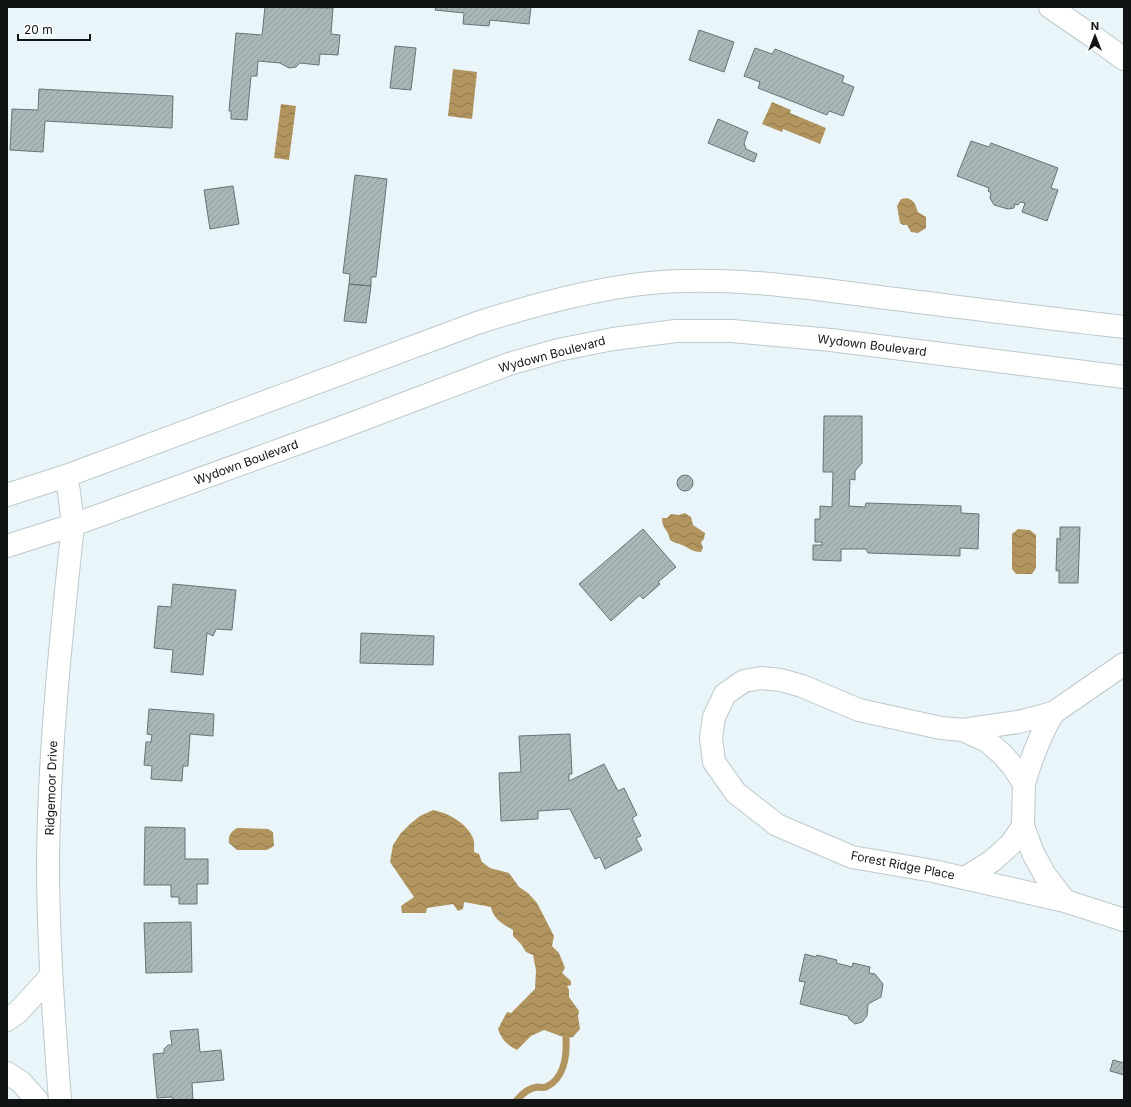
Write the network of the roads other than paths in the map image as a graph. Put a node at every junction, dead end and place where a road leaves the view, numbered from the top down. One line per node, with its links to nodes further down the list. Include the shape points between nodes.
1 (1050, 7): 2 (street)
2 (1124, 59)
3 (1124, 327): 5 (street, via 755,283 650,283 541,304 477,323)
4 (1124, 378): 7 (street, Wydown Boulevard, via 776,334 676,331 613,338 509,364)
5 (66, 476): 6 (street); 7 (street, Ridgemoor Drive)
6 (7, 495)
7 (73, 525): 8 (street, Wydown Boulevard); 17 (street, Ridgemoor Drive, via 52,753 48,862)
8 (7, 546)
9 (1124, 664): 10 (street, Forest Ridge Place)
10 (1053, 713): 11 (street, Forest Ridge Place, via 1018,722); 12 (street, Forest Ridge Place, via 1041,734)
11 (963, 730): 12 (street, Forest Ridge Place, via 987,741 1004,755); 14 (street, Forest Ridge Place, via 941,728 859,710 802,686 782,680 761,678 744,681 725,694 714,717 711,738 714,762 736,793 777,825 852,857)
12 (1024, 784): 13 (street, Forest Ridge Place)
13 (1023, 826): 14 (street, Forest Ridge Place, via 1011,844 992,861); 15 (street, Forest Ridge Place, via 1045,875)
14 (965, 878): 15 (street, Forest Ridge Place)
15 (1065, 901): 16 (street, Forest Ridge Place)
16 (1124, 920)
17 (51, 976): 18 (street, via 18,1012); 21 (street, Ridgemoor Drive)
18 (7, 1020)
19 (7, 1073): 20 (street, via 21,1082)
20 (37, 1100)
21 (60, 1100)

